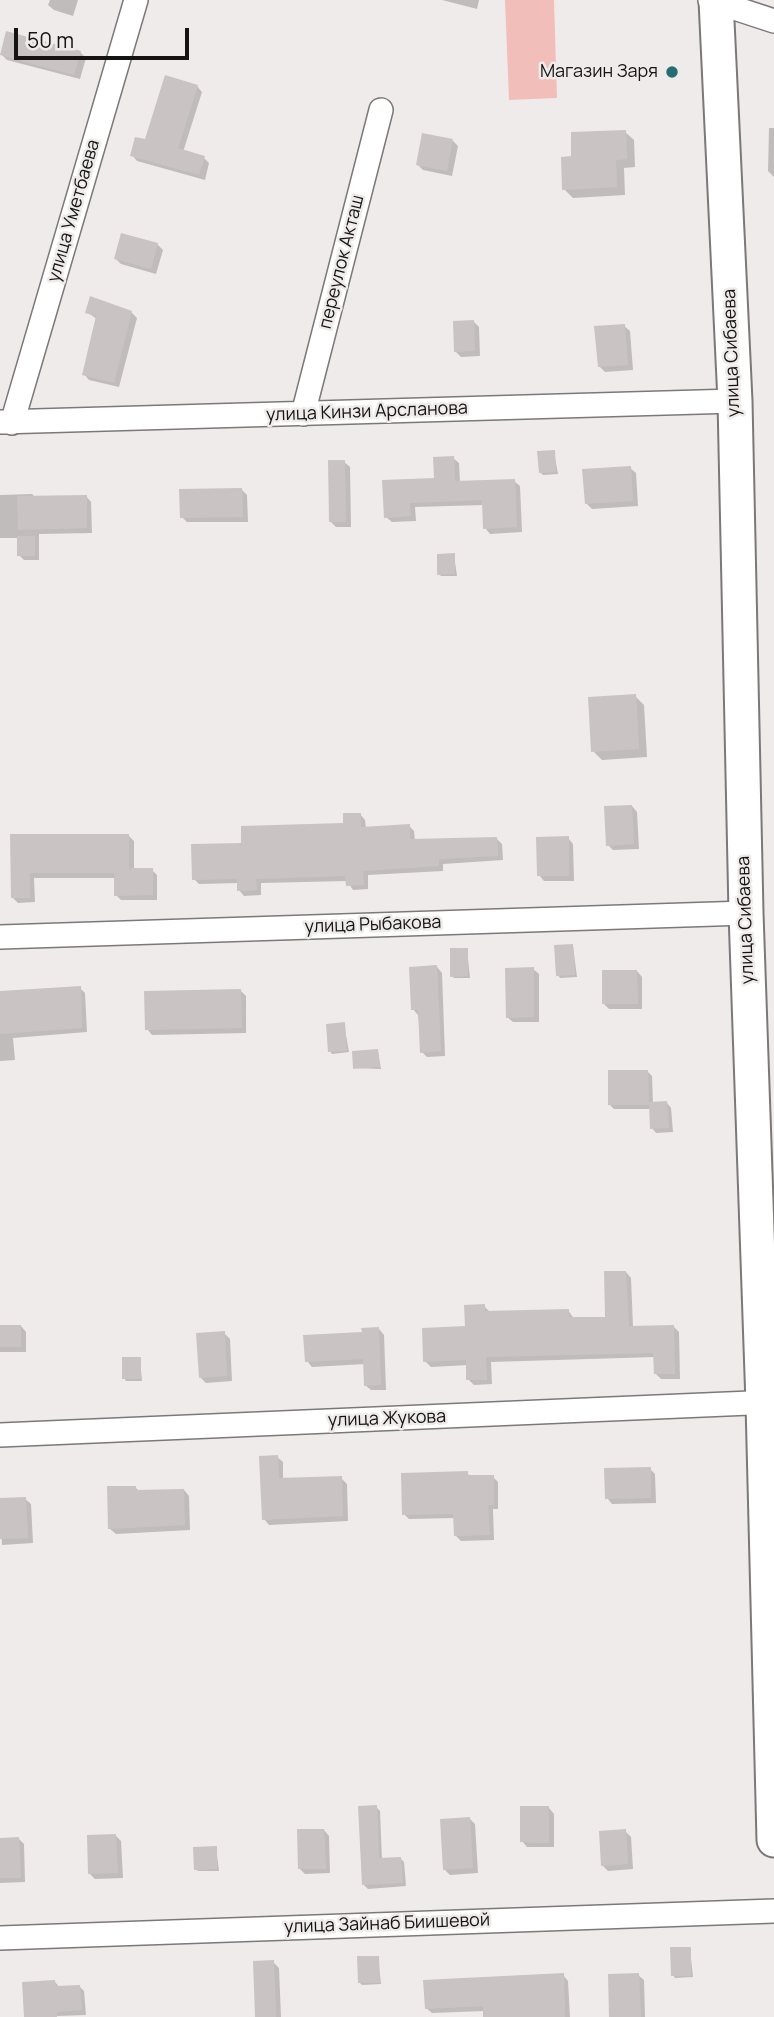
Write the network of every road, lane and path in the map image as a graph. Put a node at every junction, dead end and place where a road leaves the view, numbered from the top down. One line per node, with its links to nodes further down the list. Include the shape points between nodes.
1 (136, 0): 7 (street, улица Уметбаева)
2 (714, 1): 3 (street); 5 (main road, улица Сибаева)
3 (774, 21)
4 (381, 110): 6 (street, переулок Акташ)
5 (735, 401): 6 (street, улица Кинзи Арсланова); 8 (main road, улица Сибаева)
6 (303, 414): 7 (street, улица Кинзи Арсланова)
7 (6, 422)
8 (746, 913): 9 (street, улица Рыбакова); 10 (main road, улица Сибаева)
9 (0, 937)
10 (762, 1058): 11 (main road, улица Сибаева)
11 (769, 1403): 12 (street, улица Жукова); 13 (main road, улица Сибаева)
12 (0, 1435)
13 (774, 1840)
14 (774, 1911): 15 (street, улица Зайнаб Биишевой)
15 (0, 1938)

